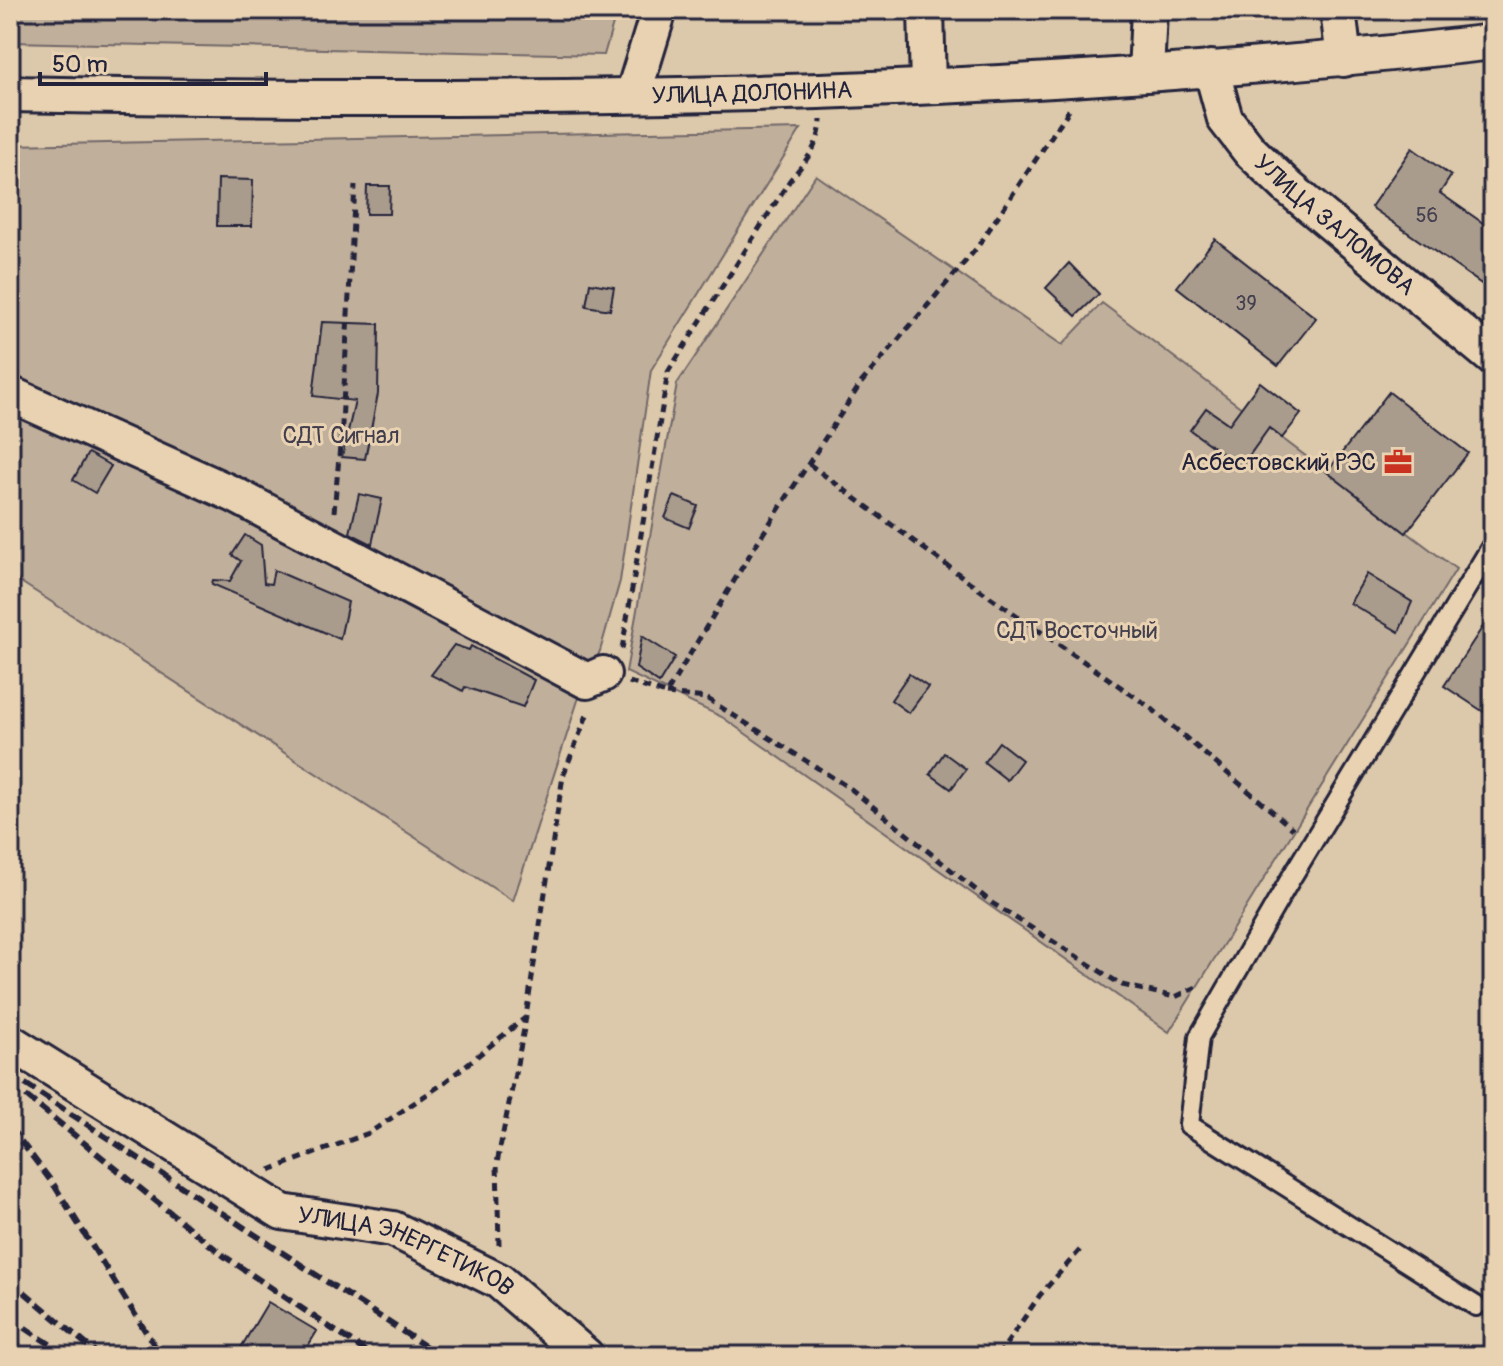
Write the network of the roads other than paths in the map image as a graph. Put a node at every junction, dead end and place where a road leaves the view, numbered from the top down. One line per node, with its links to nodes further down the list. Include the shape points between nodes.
1 (659, 10): 11 (street)
2 (926, 10): 9 (street)
3 (1149, 10): 8 (street)
4 (1338, 10): 6 (street)
5 (1493, 42): 6 (street, УЛИЦА ДОЛОНИНА)
6 (1344, 59): 7 (street, УЛИЦА ДОЛОНИНА)
7 (1211, 68): 8 (street, УЛИЦА ДОЛОНИНА); 12 (street, УЛИЦА ЗАЛОМОВА, via 1225,119 1249,150)
8 (1146, 74): 9 (street, УЛИЦА ДОЛОНИНА)
9 (928, 86): 11 (street, УЛИЦА ДОЛОНИНА)
10 (10, 94): 11 (street, УЛИЦА ДОЛОНИНА)
11 (633, 95)
12 (1493, 358)
13 (10, 394): 15 (street, via 235,495 587,681)
14 (1493, 544): 17 (lane, via 1199,1037 1189,1125)
15 (603, 674)
16 (10, 1042): 18 (street, УЛИЦА ЭНЕРГЕТИКОВ, via 282,1212 393,1229 499,1281)
17 (1476, 1306)
18 (586, 1356)

